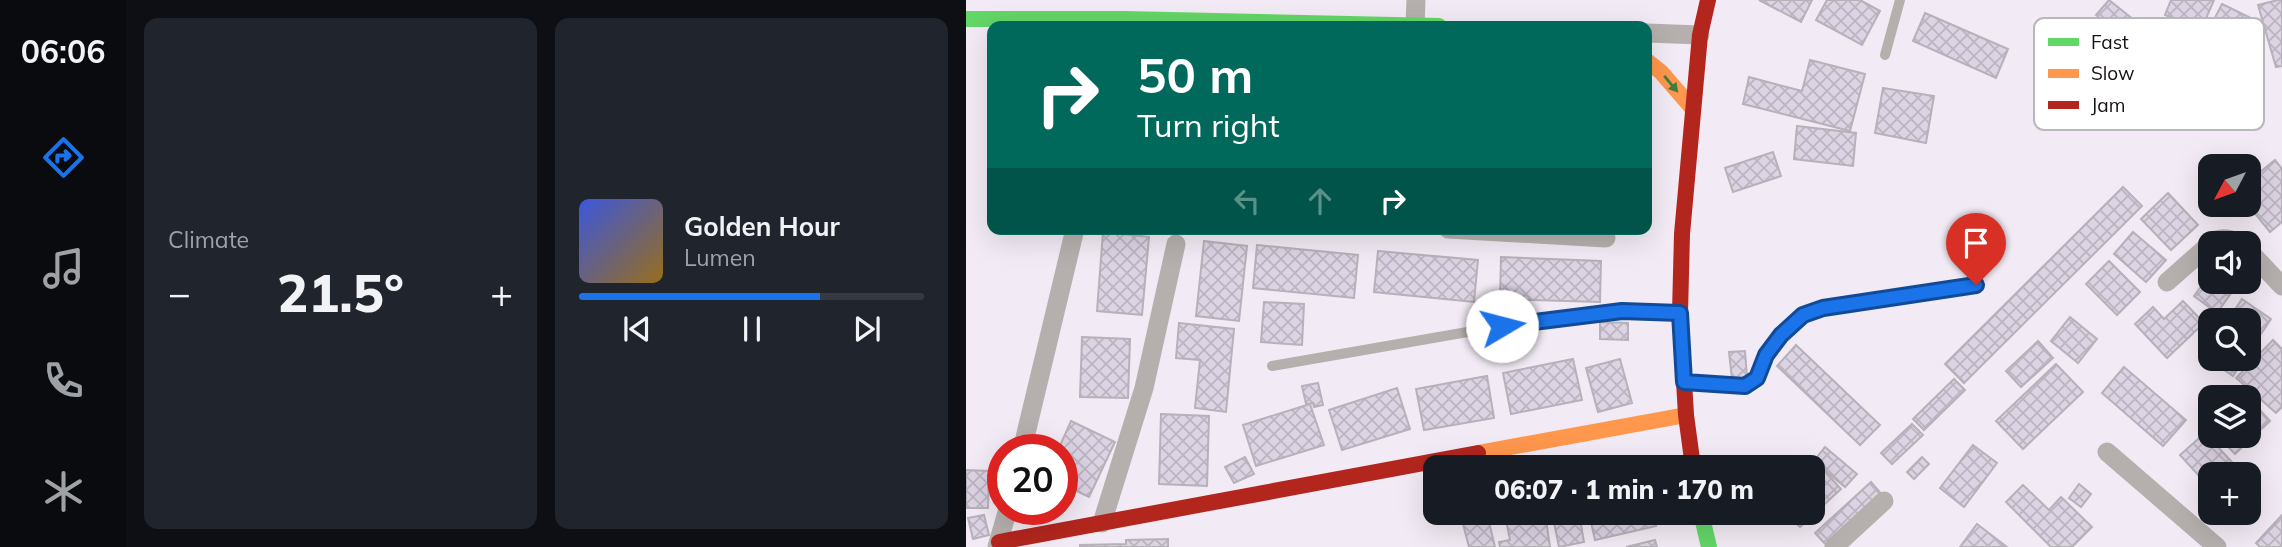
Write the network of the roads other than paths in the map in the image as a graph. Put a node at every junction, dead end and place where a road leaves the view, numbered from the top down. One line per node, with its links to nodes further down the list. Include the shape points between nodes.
1 (1416, 0): 6 (street)
2 (1708, 0): 8 (street)
3 (1900, 0): 9 (lane)
4 (966, 19): 5 (street)
5 (1045, 21)
6 (1415, 21)
7 (1652, 33): 8 (street)
8 (1700, 35): 11 (street)
9 (1885, 55)
10 (1652, 65): 11 (street, one-way to 11)
11 (1693, 109): 21 (street)
12 (1074, 235): 25 (street)
13 (1576, 235): 14 (street)
14 (1606, 238)
15 (1177, 244): 29 (street, via 1144,388)
16 (2198, 254): 18 (street)
17 (2261, 264): 20 (street)
18 (2167, 282)
19 (1976, 285): 23 (lane, via 1823,308 1803,315 1781,335 1757,378 1745,386)
20 (2282, 286)
21 (1680, 313): 22 (lane, via 1622,311 1502,326); 23 (street)
22 (1272, 366)
23 (1684, 382): 24 (street)
24 (1686, 415): 27 (street); 29 (street)
25 (1026, 434)
26 (2107, 452): 35 (street)
27 (1691, 455)
28 (1884, 500): 34 (street)
29 (1102, 523): 32 (street)
30 (1003, 525): 32 (street)
31 (1704, 525): 33 (street)
32 (998, 544)
33 (1709, 547)
34 (1834, 547)
35 (2217, 547)

